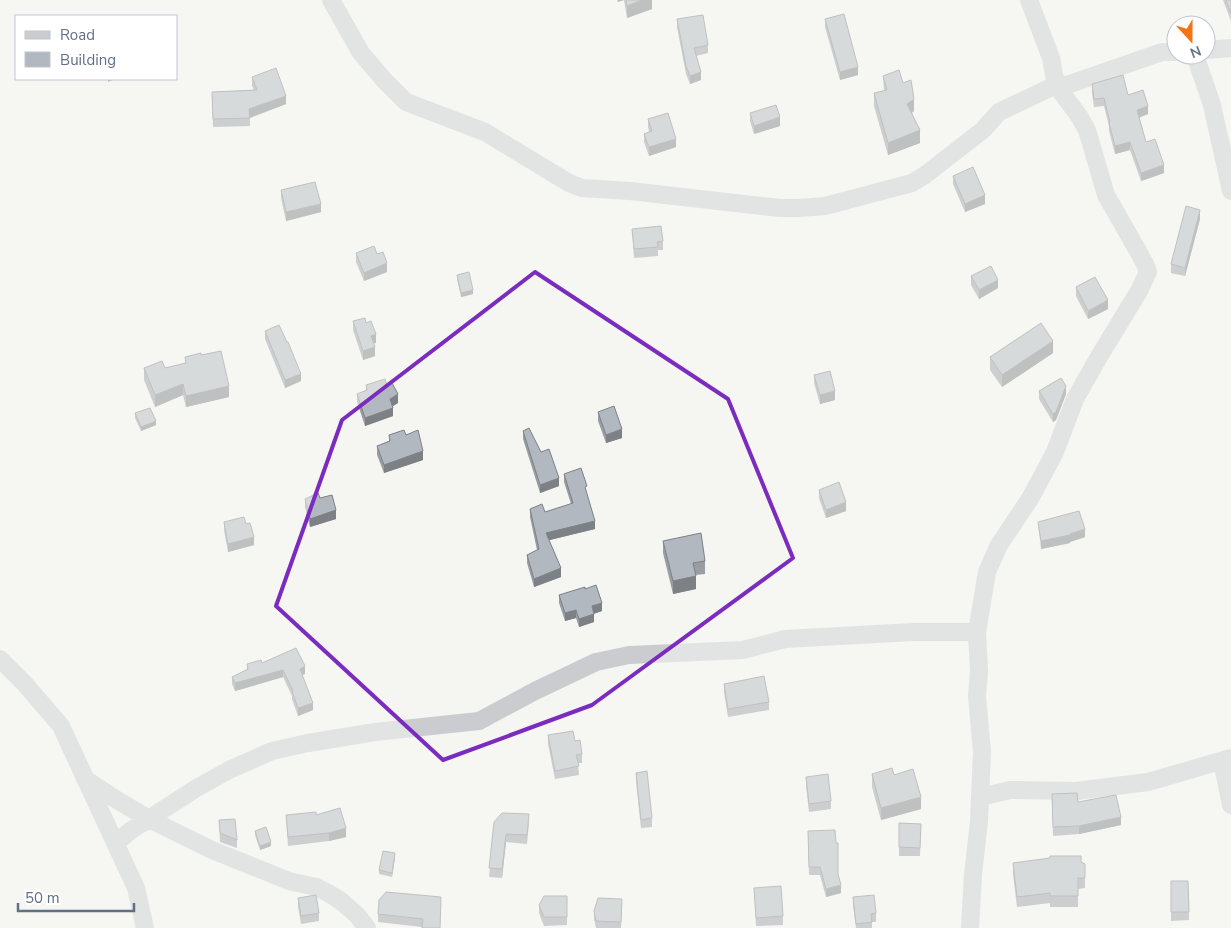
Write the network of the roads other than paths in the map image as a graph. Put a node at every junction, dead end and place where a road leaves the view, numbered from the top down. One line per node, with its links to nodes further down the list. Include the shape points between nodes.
1 (331, 0): 7 (street, via 362,54 406,102 486,132 569,183 588,189 780,208 825,206 912,183 983,130 999,112)
2 (1029, 0): 7 (street, via 1050,58)
3 (1231, 48): 4 (street)
4 (1216, 49)
5 (1166, 52): 7 (street)
6 (1198, 65): 8 (street, via 1212,105)
7 (1056, 86): 9 (street, via 1087,130 1106,195 1148,272 1075,400 1055,452 1035,490 999,545 987,572)
8 (1231, 190)
9 (977, 632): 12 (street); 17 (street, via 785,638 743,650 629,655 596,662 479,721 375,732 272,751 229,770)
10 (0, 660): 13 (street, via 61,726)
11 (1227, 760): 14 (street, via 1148,782 1076,790); 16 (street)
12 (982, 764): 14 (street); 15 (street)
13 (85, 779): 17 (street); 18 (street)
14 (1010, 790): 15 (street)
15 (980, 797): 21 (street)
16 (1231, 806)
17 (149, 819): 18 (street); 20 (street, via 212,850 328,893 357,915)
18 (116, 843): 19 (street, via 136,888)
19 (145, 928)
20 (367, 928)
21 (970, 928)

